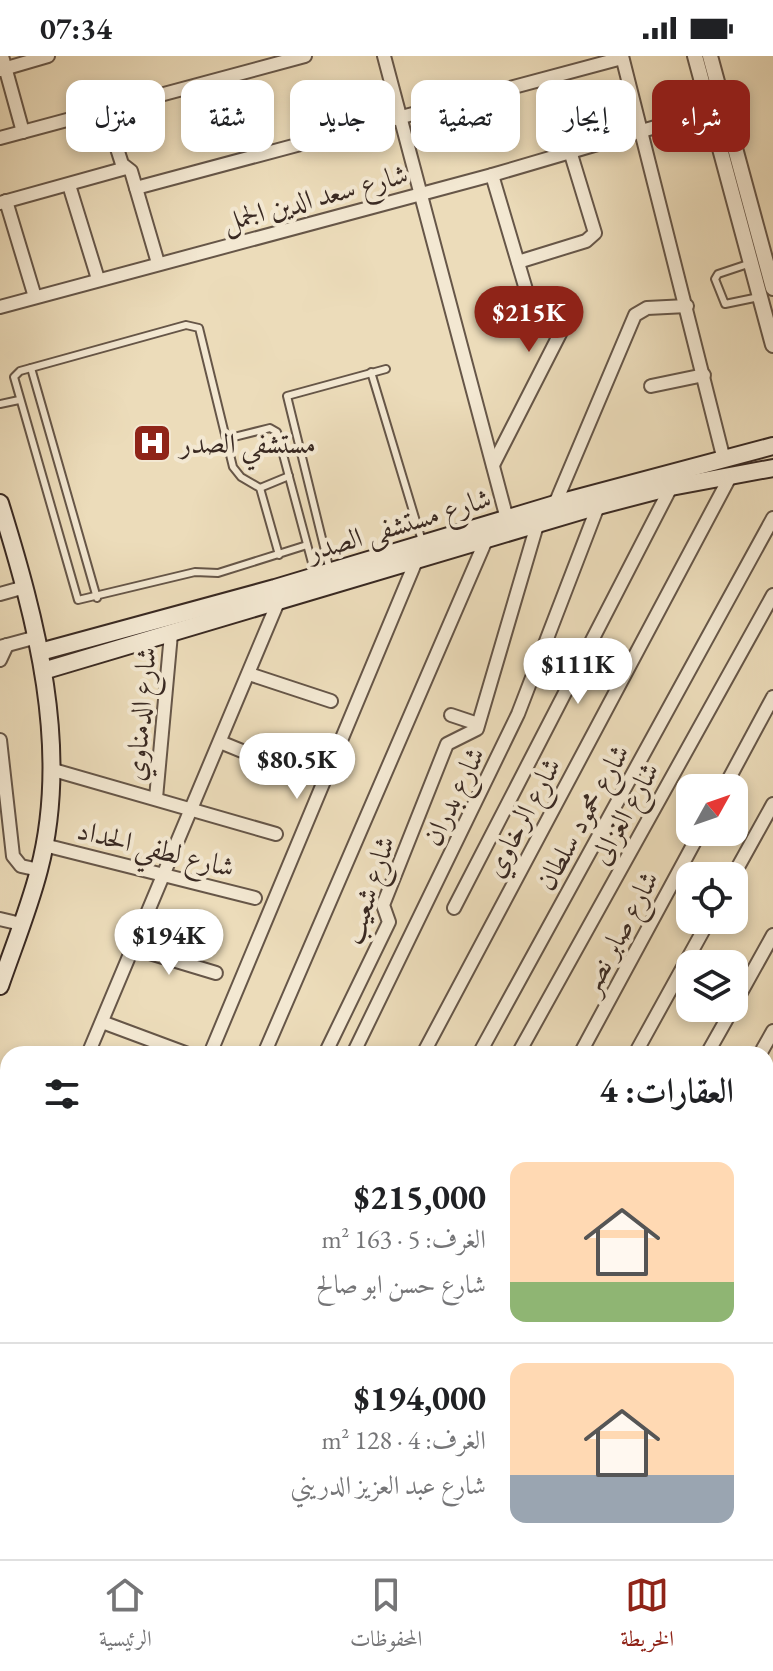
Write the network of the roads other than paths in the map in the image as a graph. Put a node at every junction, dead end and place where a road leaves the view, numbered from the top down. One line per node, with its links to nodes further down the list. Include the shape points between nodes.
1 (48, 56): 8 (street)
2 (305, 56): 7 (street)
3 (384, 56): 11 (street)
4 (695, 56): 9 (street)
5 (710, 56): 32 (street)
6 (622, 57): 11 (street); 14 (street)
7 (283, 59): 10 (street)
8 (2, 65): 15 (street)
9 (702, 80)
10 (165, 93)
11 (400, 117): 25 (street); 26 (street)
12 (66, 121): 15 (street)
13 (652, 128): 14 (street, شارع سعد الدين الجمل)
14 (642, 131): 16 (street, شارع سعد الدين الجمل); 35 (street)
15 (23, 132): 17 (street)
16 (636, 133)
17 (0, 138)
18 (120, 152): 22 (street)
19 (567, 152): 23 (street, شارع سعد الدين الجمل)
20 (570, 152): 28 (street, via 595,233 586,241)
21 (721, 152): 30 (street)
22 (126, 168): 24 (street); 25 (street)
23 (492, 175): 26 (street, شارع سعد الدين الجمل); 28 (street)
24 (69, 185): 27 (street); 31 (street)
25 (136, 188): 29 (street)
26 (421, 195): 29 (street, شارع سعد الدين الجمل); 47 (street)
27 (3, 202): 33 (street)
28 (518, 262): 47 (street, via 535,302 562,302 570,314)
29 (158, 263): 31 (street, شارع سعد الدين الجمل)
30 (751, 263): 34 (street); 34 (lane, via 715,279 725,304)
31 (98, 279): 33 (street, شارع سعد الدين الجمل)
32 (773, 288)
33 (35, 297): 36 (street, شارع سعد الدين الجمل)
34 (760, 297): 37 (street)
35 (687, 306): 41 (street); 54 (street, via 647,308 635,315)
36 (0, 307)
37 (773, 345)
38 (31, 368): 43 (lane, via 14,377); 45 (lane, via 193,325 202,333); 69 (lane)
39 (386, 369): 40 (lane)
40 (371, 372): 61 (lane); 65 (lane, via 287,396)
41 (704, 375): 42 (street); 48 (street)
42 (651, 386)
43 (19, 400): 44 (lane); 69 (lane, via 74,594 82,601)
44 (0, 404)
45 (226, 439): 50 (lane, via 274,429); 52 (lane, via 236,473)
46 (773, 446): 48 (main road, شارع مستشفى الصدر)
47 (493, 465): 57 (street)
48 (728, 467): 49 (main road, شارع مستشفى الصدر); 51 (main road, شارع مستشفى الصدر); 54 (main road, شارع مستشفى الصدر); 113 (street, شارع الرخاوي)
49 (773, 468)
50 (289, 476): 52 (lane); 62 (lane)
51 (671, 487): 55 (main road, شارع مستشفى الصدر); 96 (street)
52 (260, 488): 63 (lane)
53 (0, 503): 59 (main road)
54 (555, 504): 57 (main road, شارع مستشفى الصدر)
55 (598, 506): 58 (main road, شارع مستشفى الصدر); 112 (street, شارع بدران, via 518,714)
56 (773, 518): 114 (street, شارع محمود سلطان)
57 (507, 519): 61 (main road, شارع مستشفى الصدر)
58 (537, 525): 60 (main road, شارع مستشفى الصدر); 80 (street)
59 (6, 540): 66 (main road)
60 (486, 540): 64 (main road, شارع مستشفى الصدر); 110 (street)
61 (423, 544): 65 (main road, شارع مستشفى الصدر)
62 (307, 545): 63 (lane); 65 (lane)
63 (279, 555): 69 (lane)
64 (416, 561): 70 (main road, شارع مستشفى الصدر); 109 (street)
65 (323, 574): 72 (main road, شارع مستشفى الصدر)
66 (25, 587): 67 (street); 72 (main road)
67 (0, 594)
68 (773, 595): 115 (street, شارع الغزالى)
69 (97, 598)
70 (278, 602): 71 (main road, شارع مستشفى الصدر); 76 (street)
71 (171, 634): 75 (main road, شارع مستشفى الصدر); 86 (street, شارع الدمناوي)
72 (38, 644): 73 (street); 75 (main road)
73 (4, 646): 74 (street)
74 (0, 660)
75 (43, 671): 83 (main road)
76 (249, 674): 78 (street); 82 (street)
77 (773, 697): 84 (street)
78 (331, 701)
79 (451, 715): 80 (street)
80 (478, 724): 111 (street, شارع شعيب, via 474,732 447,744 383,905 389,922)
81 (0, 740): 93 (street, via 13,856 21,866)
82 (220, 742): 85 (street); 88 (street)
83 (50, 769): 86 (street); 90 (main road)
84 (732, 774)
85 (301, 775)
86 (156, 798): 88 (street)
87 (773, 804): 92 (street)
88 (192, 809): 89 (street); 94 (street)
89 (276, 834)
90 (44, 845): 93 (main road); 94 (street, شارع لطفي الحداد)
91 (692, 846): 116 (street, شارع صابر نصر)
92 (741, 862)
93 (39, 870): 98 (main road)
94 (164, 875): 95 (street, شارع لطفي الحداد); 101 (street)
95 (255, 898)
96 (454, 908)
97 (0, 919): 98 (street)
98 (21, 924): 104 (main road)
99 (701, 934): 117 (street)
100 (773, 935): 103 (street)
101 (133, 948): 102 (street); 105 (street)
102 (216, 973)
103 (748, 980)
104 (0, 986)
105 (102, 1022): 107 (street); 108 (street)
106 (725, 1022): 118 (street)
107 (92, 1046)
108 (166, 1046)
109 (213, 1046)
110 (267, 1046)
111 (329, 1046)
112 (357, 1046)
113 (427, 1046)
114 (483, 1046)
115 (522, 1046)
116 (584, 1046)
117 (639, 1046)
118 (711, 1046)

